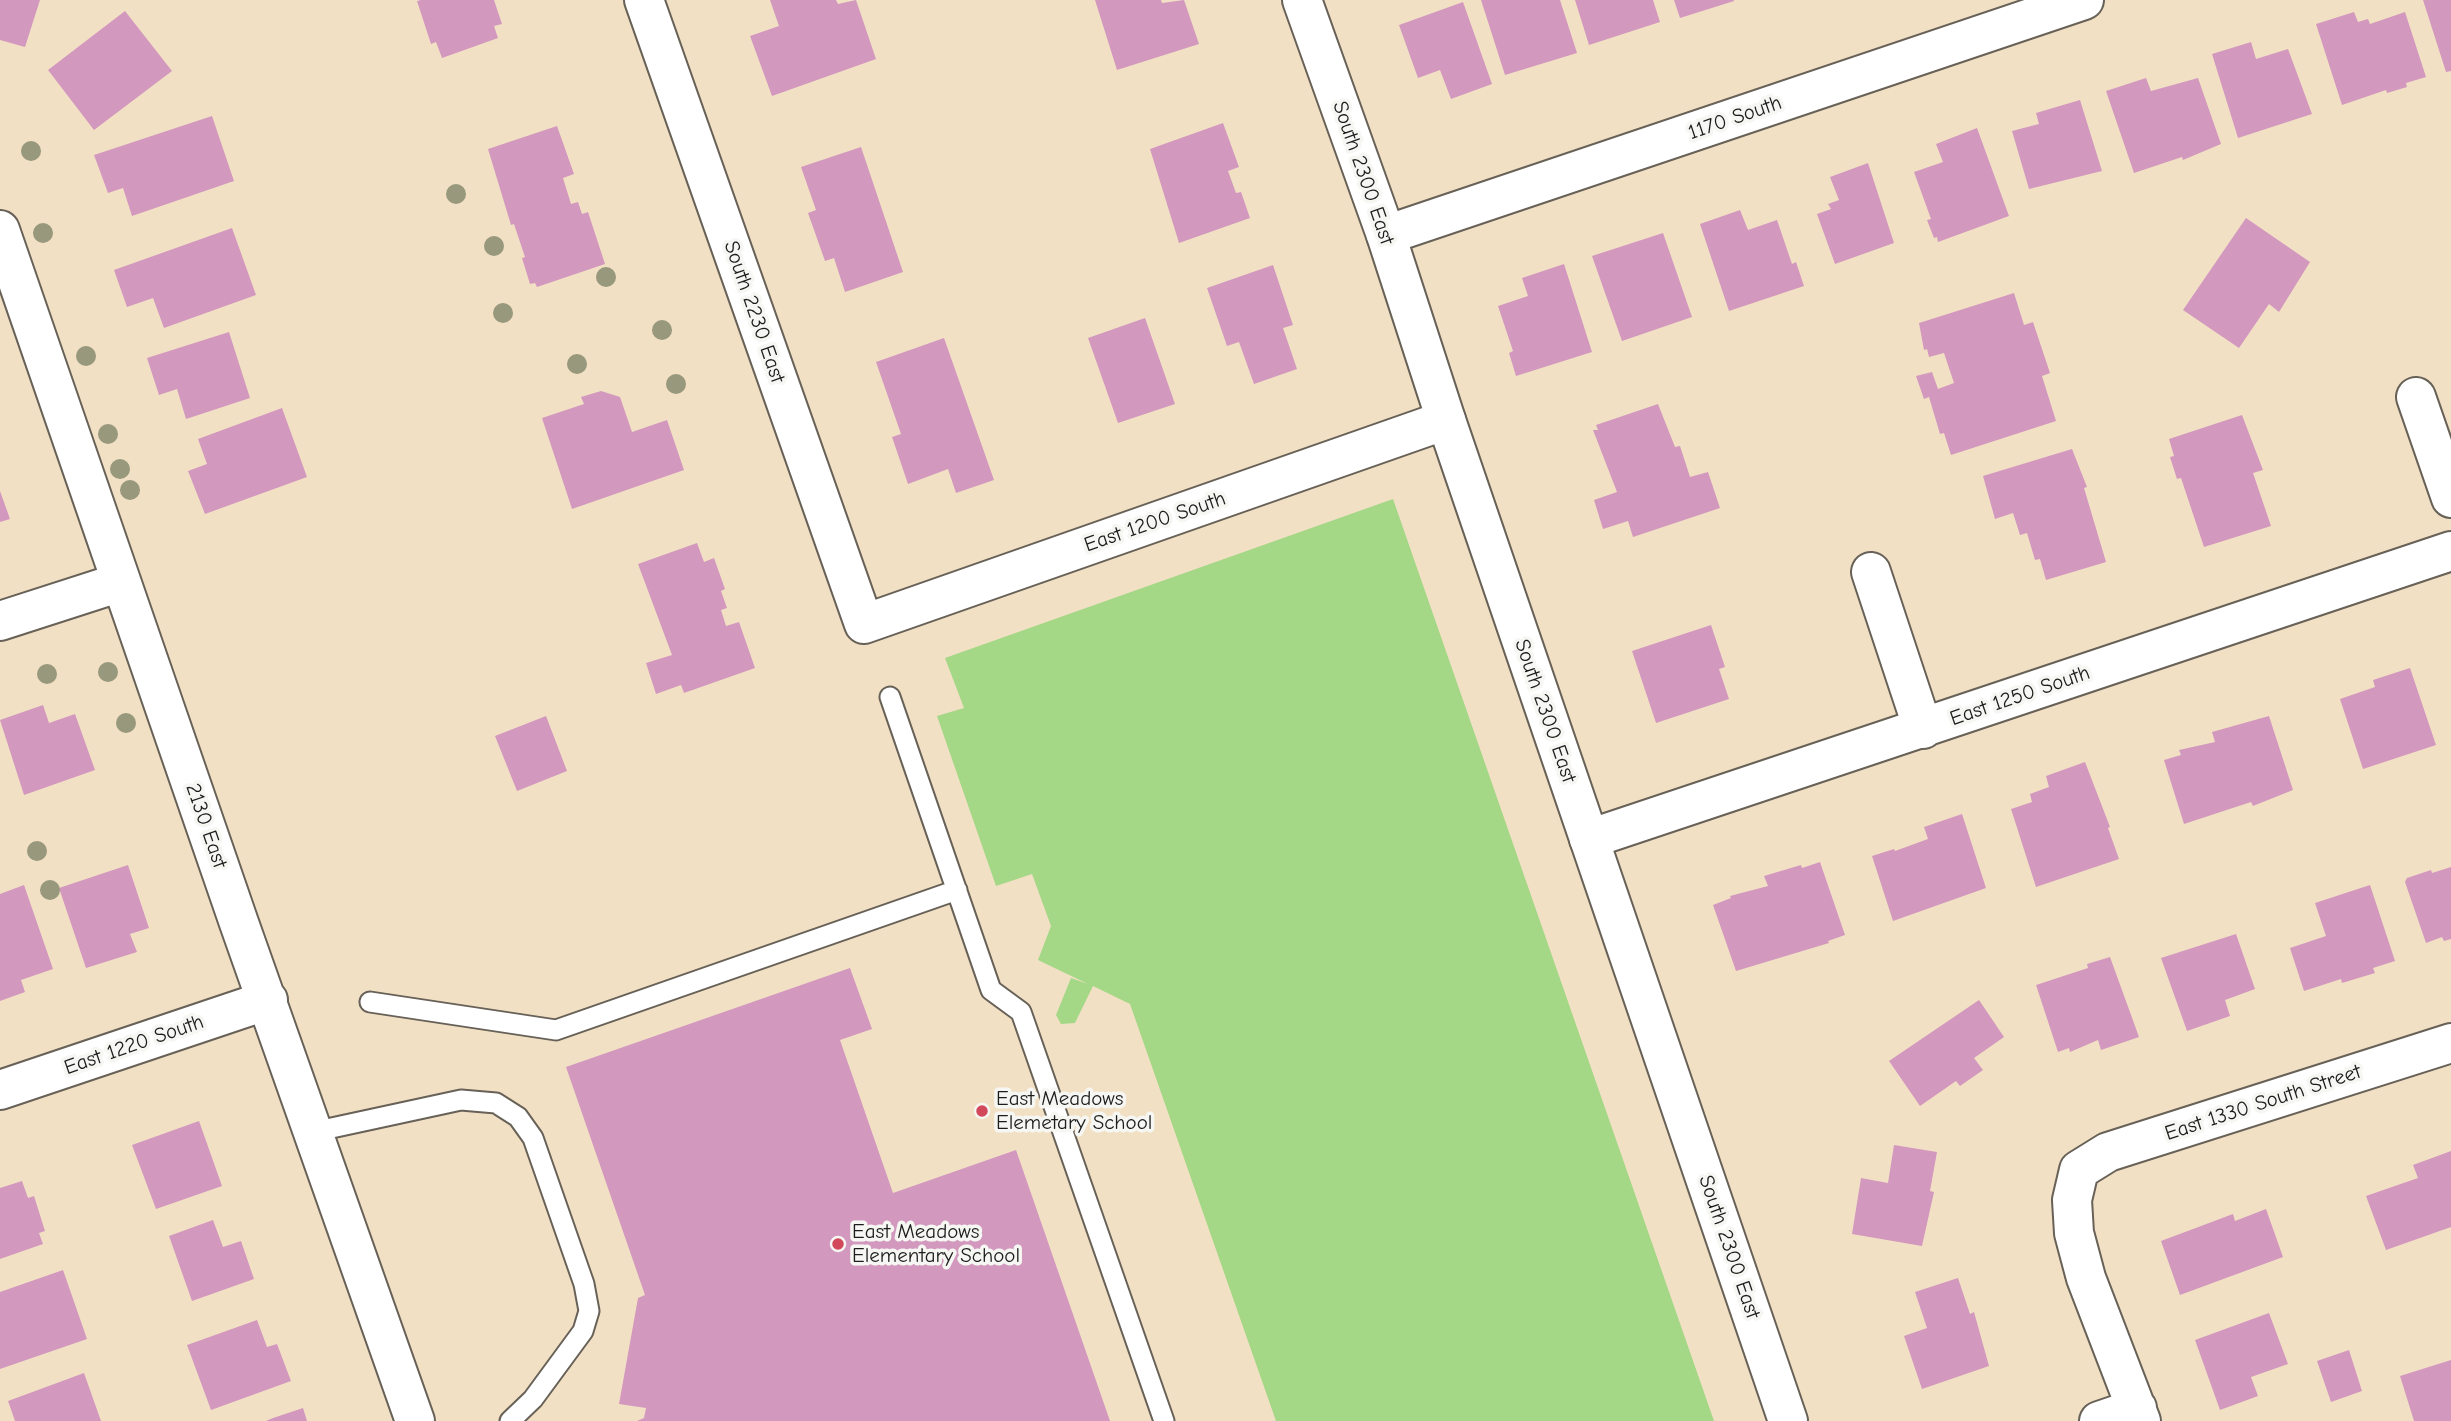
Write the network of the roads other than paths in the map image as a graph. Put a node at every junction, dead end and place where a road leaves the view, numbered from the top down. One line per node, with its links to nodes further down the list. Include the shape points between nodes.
1 (644, 0): 13 (street, South 2230 East)
2 (1302, 0): 5 (street, South 2300 East)
3 (2084, 0): 5 (street, 1170 South)
4 (0, 230): 11 (street, 2130 East)
5 (1386, 235): 7 (street, South 2300 East)
6 (2416, 397): 8 (street)
7 (1446, 420): 13 (street, East 1200 South); 16 (street, South 2300 East)
8 (2451, 498)
9 (2451, 551): 15 (street, East 1250 South)
10 (1871, 572): 15 (street)
11 (121, 582): 12 (street); 18 (street, 2130 East)
12 (0, 621)
13 (864, 624)
14 (890, 697): 17 (lane)
15 (1923, 729): 16 (street, East 1250 South)
16 (1589, 839): 27 (street, South 2300 East)
17 (957, 890): 19 (lane, via 556,1030); 26 (lane, via 991,990 1021,1012)
18 (268, 1000): 21 (street, East 1220 South); 22 (street, 2130 East)
19 (370, 1002)
20 (2451, 1043): 23 (street, East 1330 South Street, via 2108,1152 2079,1170 2072,1200 2074,1233 2086,1278)
21 (0, 1090)
22 (313, 1132): 24 (street, 2130 East); 25 (lane, via 461,1100 496,1104 518,1117 533,1138 584,1284 589,1311 583,1331 533,1399)
23 (2139, 1414): 28 (street)
24 (415, 1421)
25 (510, 1421)
26 (1164, 1421)
27 (1788, 1421)
28 (2099, 1421)

